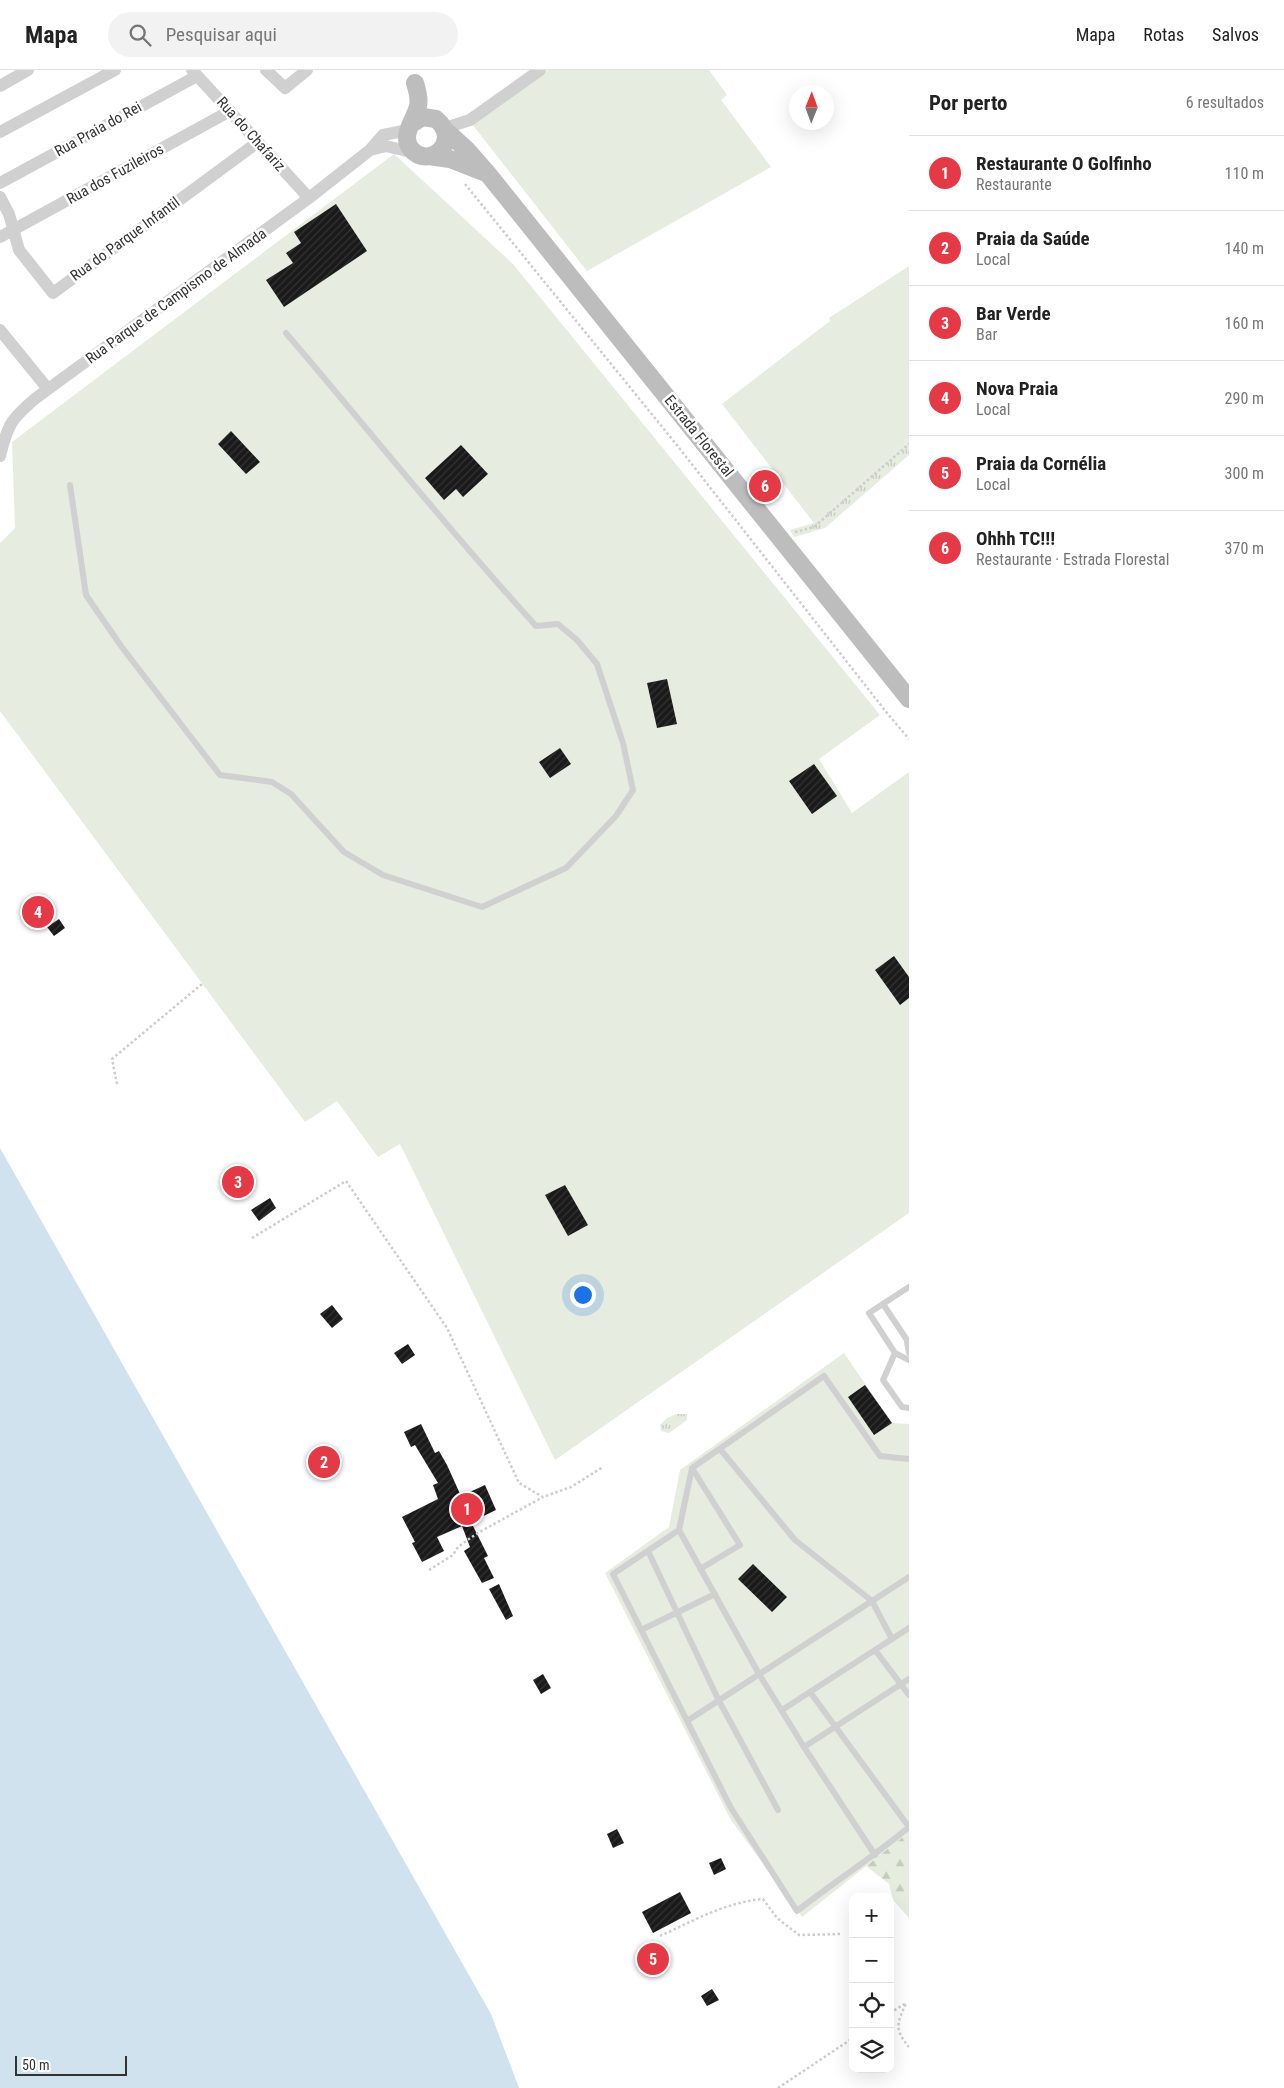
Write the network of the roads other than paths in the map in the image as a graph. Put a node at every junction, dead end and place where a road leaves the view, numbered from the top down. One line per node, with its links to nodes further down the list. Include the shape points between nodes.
1 (28, 70): 8 (street)
2 (115, 70): 12 (street)
3 (266, 70): 4 (street, via 285,88)
4 (307, 70)
5 (540, 70): 11 (street, via 470,120)
6 (194, 73): 9 (street, Rua do Chafariz); 17 (street, Rua Praia do Rei)
7 (410, 76): 10 (main road, via 418,104); 11 (main road)
8 (0, 86)
9 (230, 111): 13 (street, Rua do Chafariz); 20 (street, Rua dos Fuzileiros)
10 (409, 127): 11 (main road, via 422,117 430,117); 14 (street, Rua Parque de Campismo de Almada, via 383,135); 15 (main road, via 408,143)
11 (444, 128): 15 (main road, via 447,138 441,150); 16 (main road, Estrada Florestal)
12 (0, 132)
13 (258, 142): 19 (street, Rua do Chafariz); 20 (street, Rua do Parque Infantil, via 53,293 19,250)
14 (370, 150): 15 (street, via 386,146); 19 (street, Rua Parque de Campismo de Almada)
15 (422, 155): 16 (main road, via 450,160)
16 (488, 174): 27 (main road, Estrada Florestal)
17 (0, 183)
18 (0, 197): 20 (street)
19 (309, 198): 24 (street, Rua Parque de Campismo de Almada)
20 (13, 231): 21 (street, Rua dos Fuzileiros)
21 (0, 237)
22 (0, 330): 24 (street)
23 (286, 333): 26 (lane, via 486,572 536,626 558,624 578,640 597,664 623,743 633,790 616,816 566,868 482,908 383,875 344,852 291,794 272,782 220,775 86,595)
24 (48, 389): 25 (street, Rua Parque de Campismo de Almada, via 13,418 5,433)
25 (0, 456)
26 (70, 485)
27 (909, 699)
28 (909, 1287): 29 (lane)
29 (883, 1304): 30 (lane); 31 (lane, via 869,1313)
30 (908, 1342): 32 (lane)
31 (895, 1353): 33 (lane); 34 (lane, via 883,1380 902,1407)
32 (909, 1353)
33 (909, 1360)
34 (909, 1408)
35 (720, 1449): 36 (lane, via 824,1376 880,1456); 37 (lane); 43 (lane, via 795,1540)
36 (909, 1459)
37 (692, 1468): 38 (lane); 40 (lane, via 740,1545)
38 (679, 1530): 39 (lane); 40 (lane)
39 (648, 1551): 44 (lane); 46 (lane, via 613,1574)
40 (700, 1569): 42 (lane)
41 (909, 1577): 43 (lane)
42 (715, 1594): 44 (lane); 49 (lane)
43 (872, 1601): 47 (lane); 49 (lane)
44 (678, 1613): 46 (lane); 54 (lane)
45 (909, 1628): 47 (lane)
46 (641, 1630): 56 (lane)
47 (892, 1639): 48 (lane)
48 (875, 1650): 51 (lane); 52 (lane)
49 (759, 1674): 54 (lane); 55 (lane)
50 (909, 1678): 51 (lane)
51 (900, 1684): 53 (lane); 57 (lane)
52 (810, 1692): 55 (lane); 57 (lane)
53 (909, 1695)
54 (718, 1699): 56 (lane); 59 (lane)
55 (782, 1710): 58 (lane)
56 (687, 1721): 61 (lane, via 731,1808 797,1911)
57 (836, 1726): 58 (lane); 60 (lane)
58 (804, 1747): 61 (lane)
59 (778, 1810)
60 (909, 1827): 61 (lane)
61 (875, 1855)

